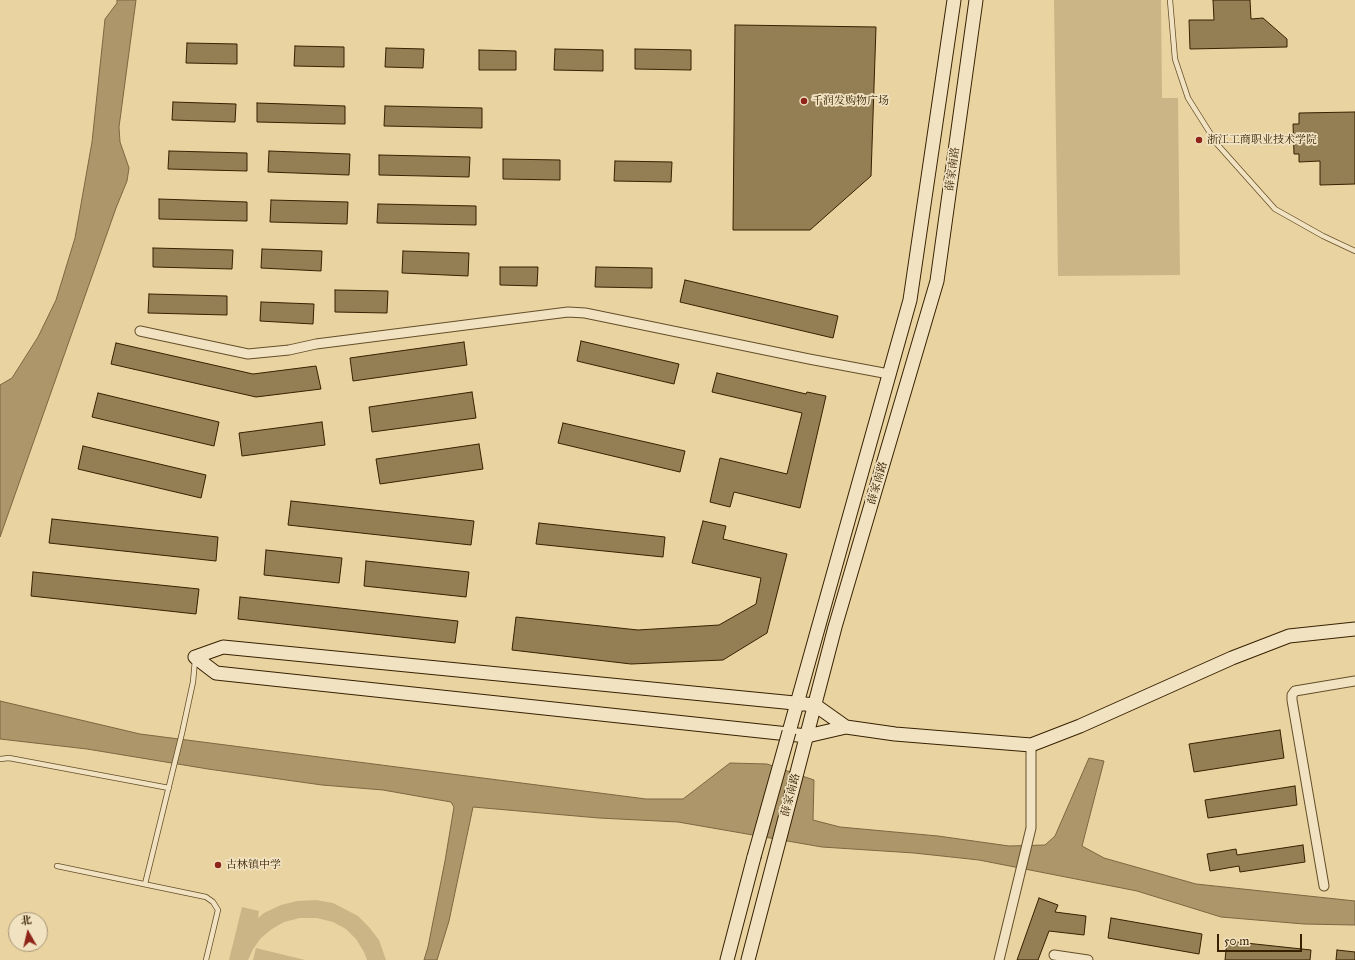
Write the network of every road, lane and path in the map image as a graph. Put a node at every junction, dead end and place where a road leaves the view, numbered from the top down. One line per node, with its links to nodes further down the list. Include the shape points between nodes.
1 (954, 0): 6 (main road, 薛家南路, via 910,300)
2 (976, 0): 11 (main road, 薛家南路, via 937,281 835,627)
3 (1170, 0): 4 (lane, via 1175,59 1188,98 1217,144 1275,209 1322,236)
4 (1355, 251)
5 (140, 331): 6 (street, via 248,354 568,312 585,313)
6 (889, 374): 10 (main road, 薛家南路)
7 (1355, 629): 14 (main road, via 1289,636)
8 (196, 657): 10 (main road, via 223,646); 13 (main road, via 216,673); 16 (lane, via 193,682)
9 (1355, 681): 19 (street, via 1294,691 1292,695)
10 (797, 703): 11 (main road); 22 (main road, 薛家南路, bridge)
11 (815, 705): 12 (main road); 13 (main road, 薛家南路)
12 (846, 727): 13 (main road); 14 (main road, via 895,734)
13 (807, 736): 23 (main road, 薛家南路)
14 (1031, 745): 24 (street, via 1031,828)
15 (0, 759): 16 (lane, via 9,758)
16 (169, 788): 18 (lane)
17 (57, 866): 18 (lane)
18 (145, 884): 21 (lane, via 206,897 213,902 218,910)
19 (1324, 886)
20 (1054, 955): 25 (street)
21 (206, 960)
22 (727, 960)
23 (748, 960)
24 (1000, 960)
25 (1088, 960)

